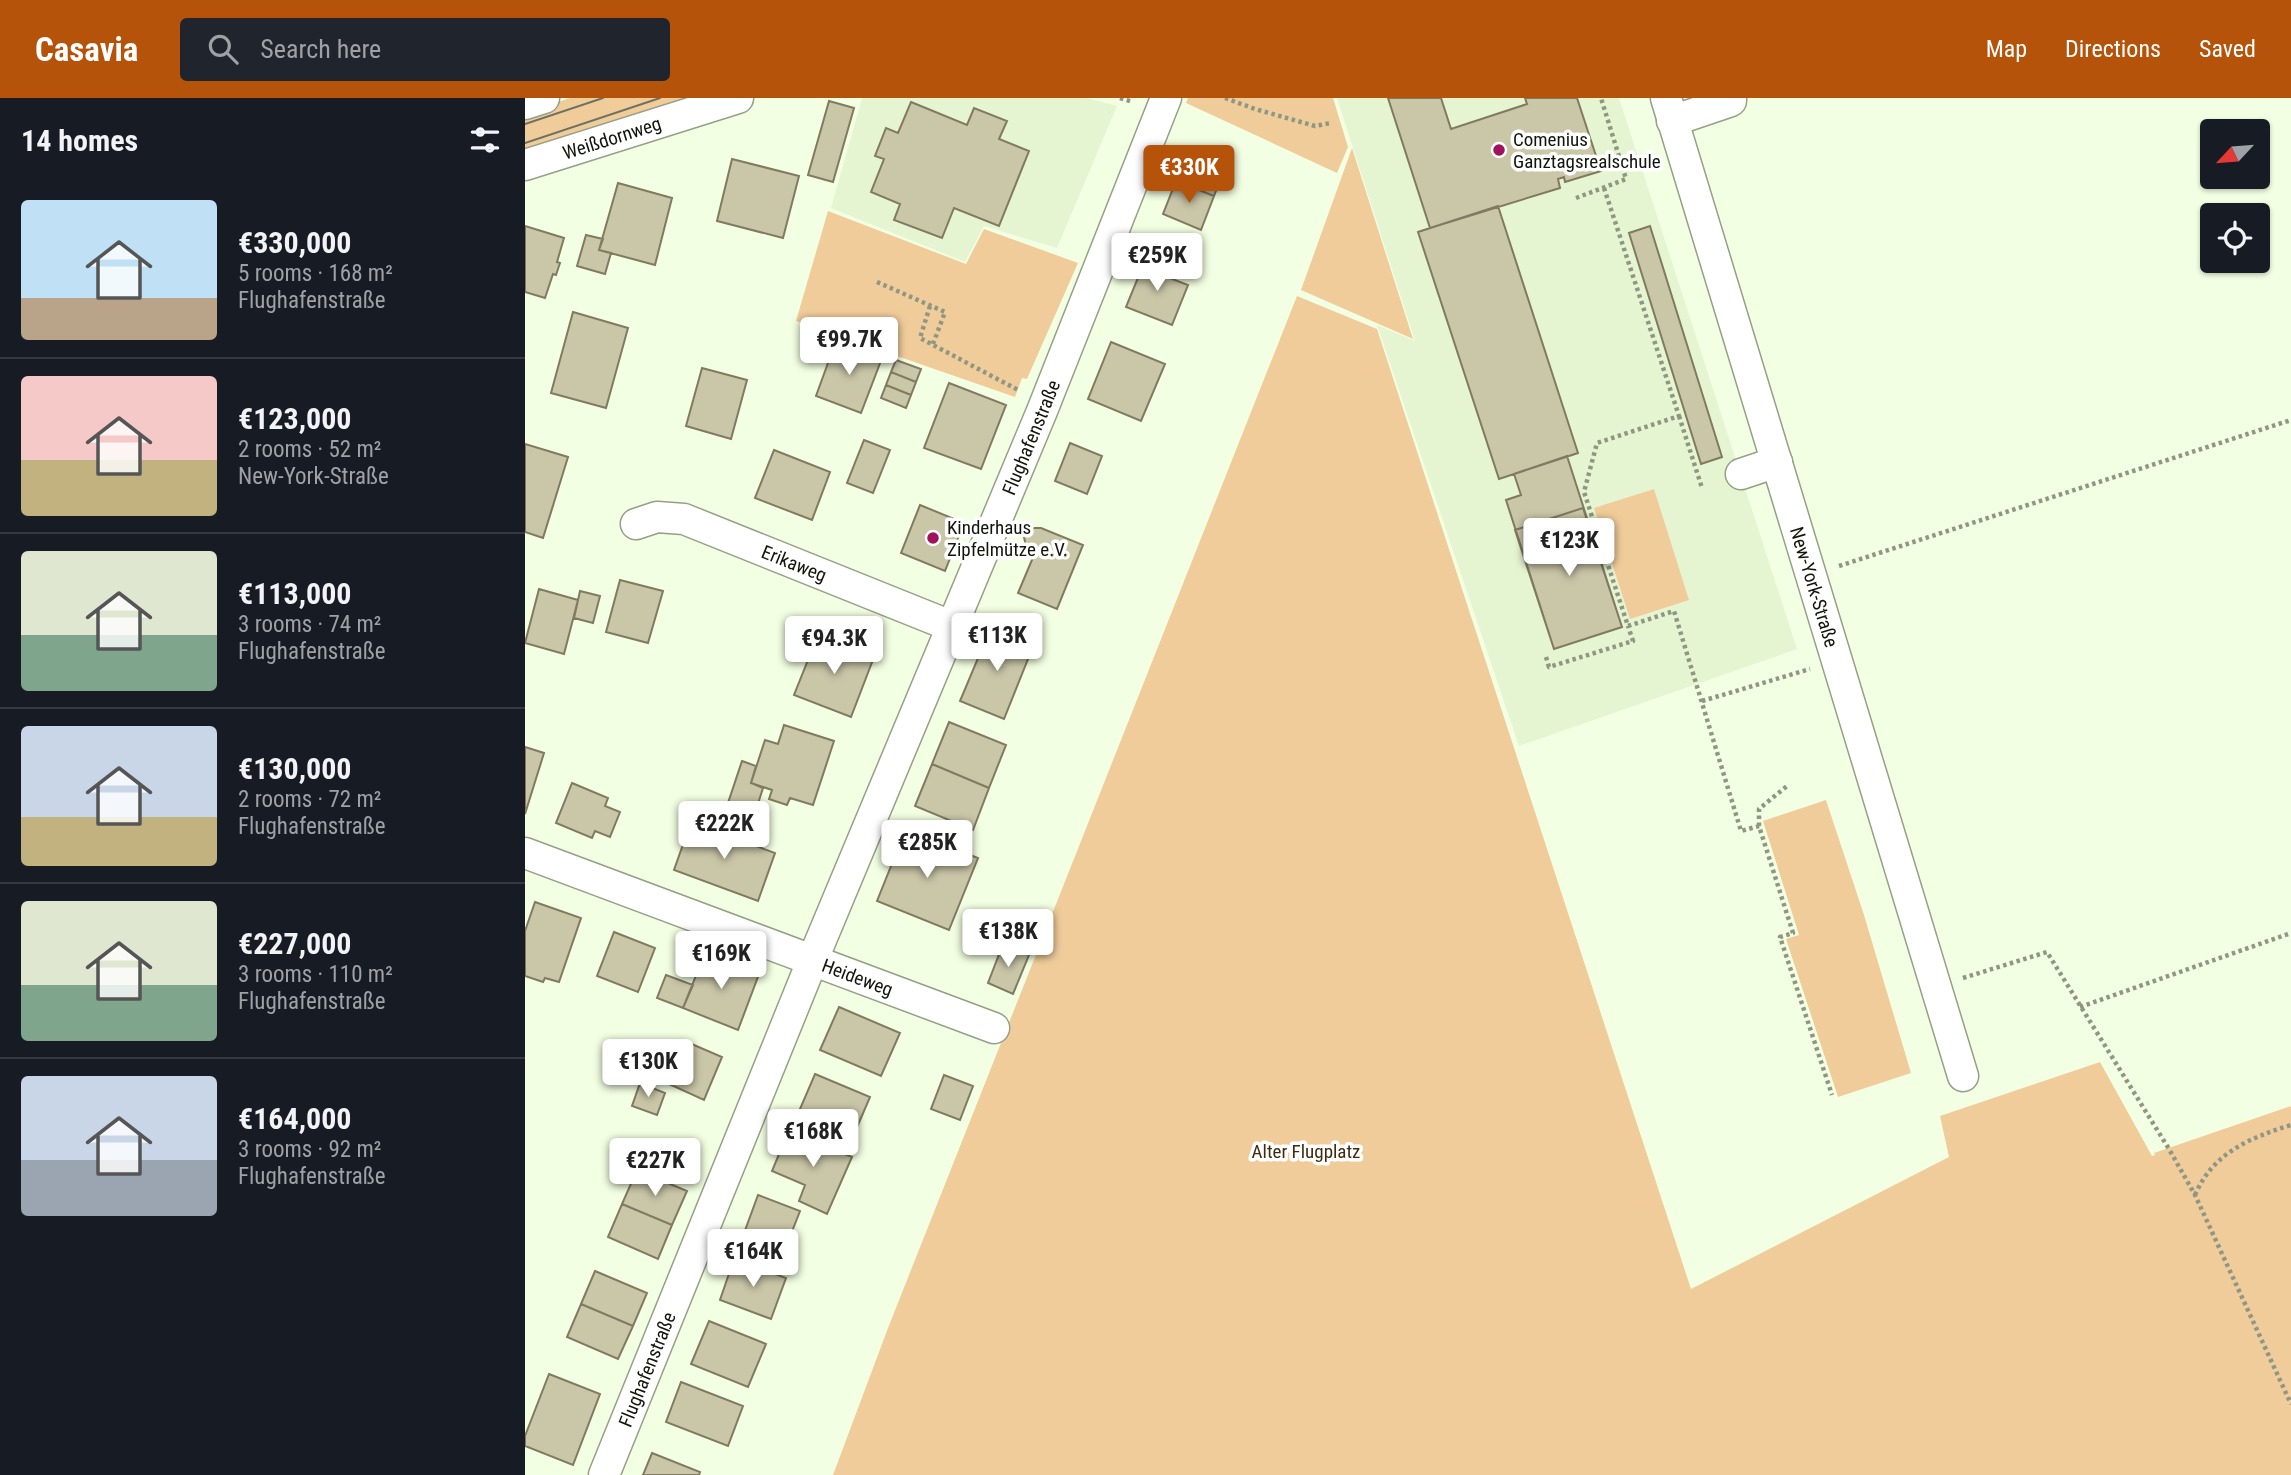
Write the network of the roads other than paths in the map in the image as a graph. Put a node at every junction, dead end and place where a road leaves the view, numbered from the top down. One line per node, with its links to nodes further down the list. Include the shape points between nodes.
1 (544, 98): 5 (street)
2 (739, 98): 7 (street, Weißdornweg)
3 (1166, 98): 11 (street, Flughafenstraße)
4 (1731, 98): 6 (street)
5 (525, 104)
6 (1669, 109): 8 (street, New-York-Straße)
7 (525, 165)
8 (1777, 462): 9 (street); 15 (street, New-York-Straße)
9 (1741, 474)
10 (636, 524): 11 (street, Erikaweg, via 657,517 684,519)
11 (951, 626): 13 (street, Flughafenstraße)
12 (525, 853): 13 (street, Heideweg)
13 (813, 959): 14 (street, Heideweg); 16 (street, Flughafenstraße)
14 (994, 1028)
15 (1963, 1076)
16 (604, 1475)

